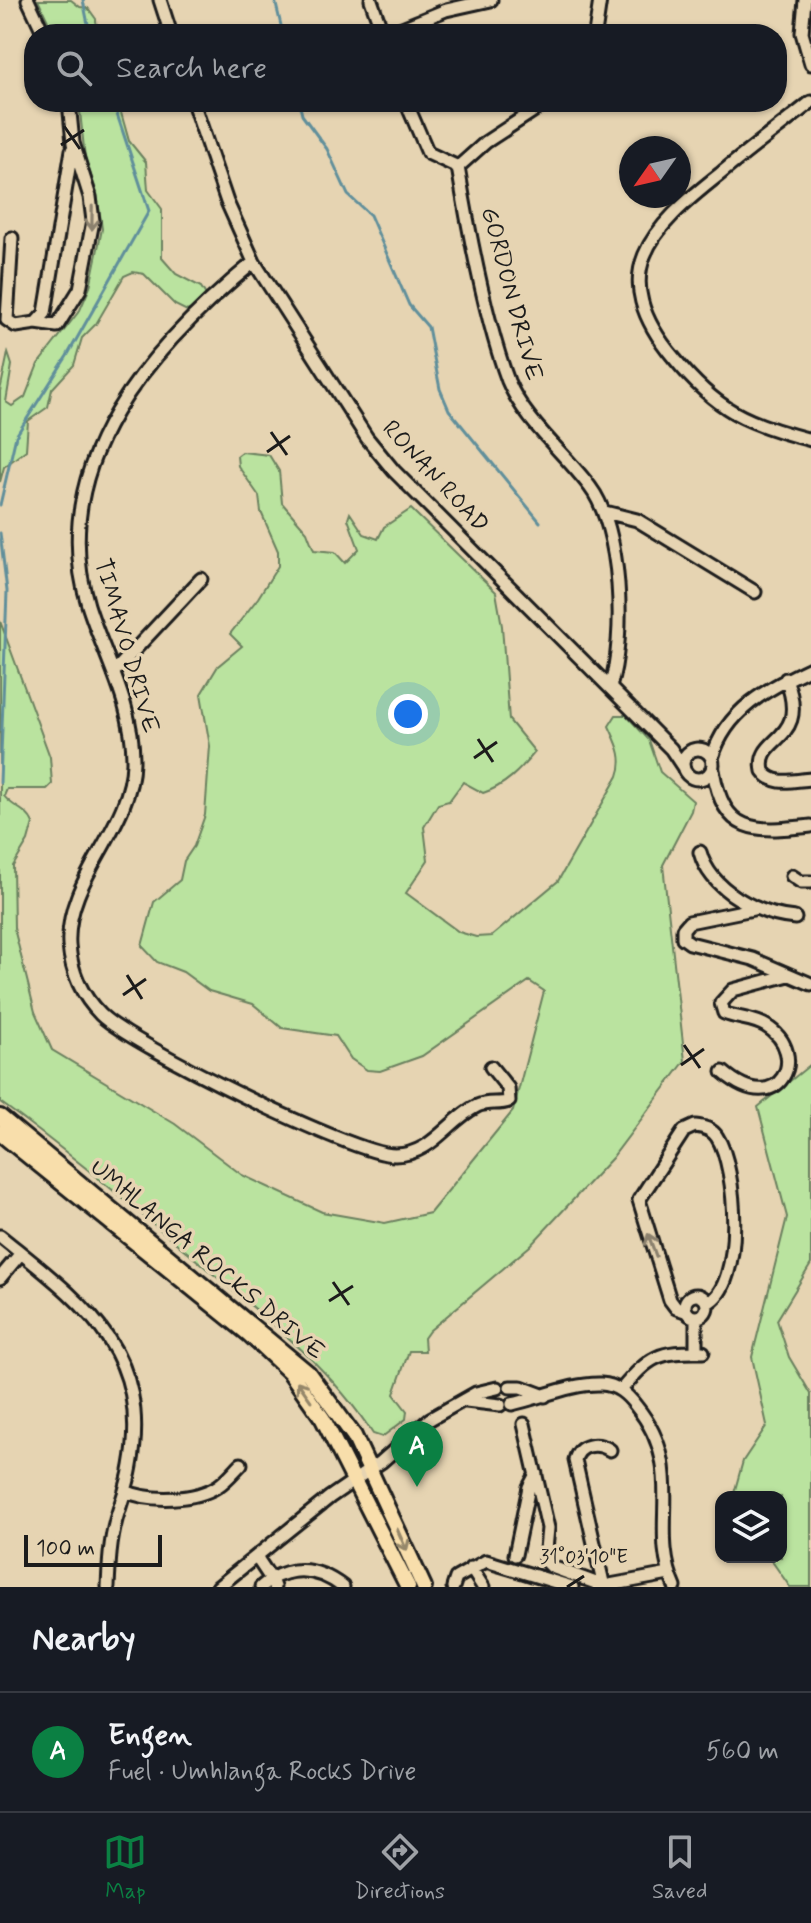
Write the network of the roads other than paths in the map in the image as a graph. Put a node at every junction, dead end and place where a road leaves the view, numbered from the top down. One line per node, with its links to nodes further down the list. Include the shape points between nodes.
1 (28, 0): 7 (street)
2 (160, 0): 8 (street)
3 (371, 0): 9 (street)
4 (491, 0): 10 (street)
5 (600, 0): 11 (street)
6 (805, 0): 12 (street, via 802,33)
7 (39, 24)
8 (168, 24)
9 (381, 24)
10 (410, 24)
11 (596, 24)
12 (811, 64)
13 (811, 102): 23 (street, via 668,216 649,243 640,281 646,316 657,337 713,401 751,423)
14 (70, 112): 18 (street)
15 (196, 112): 21 (street, RONAN ROAD)
16 (410, 112): 19 (street, via 428,153)
17 (532, 112): 19 (street)
18 (73, 143): 22 (street, via 45,313); 22 (street, one-way to 22, via 91,202 92,229 74,303 57,326)
19 (458, 167): 24 (street, GORDON DRIVE, via 468,228 508,379 524,409)
20 (12, 238): 22 (street, via 7,320 16,326)
21 (254, 262): 28 (street, TIMAVO DRIVE, via 142,374 102,436 86,475 78,525 79,566); 30 (street, RONAN ROAD, via 379,455)
22 (36, 323)
23 (811, 440)
24 (605, 512): 26 (street, via 637,520); 30 (street, GORDON DRIVE, via 619,636)
25 (201, 579): 28 (street)
26 (755, 592)
27 (811, 668): 29 (street)
28 (114, 672): 48 (street, TIMAVO DRIVE, via 131,734 132,772 122,810 81,889 69,934 76,975 102,1016 143,1043 302,1124 382,1154 420,1149 477,1106 509,1101 508,1088)
29 (786, 679): 31 (street, via 750,702 725,726); 38 (street, via 799,703 798,716 763,758 763,771 772,781)
30 (610, 687): 32 (street, RONAN ROAD)
31 (717, 742): 33 (street); 35 (street)
32 (671, 749): 34 (street); 36 (street, RONAN ROAD)
33 (700, 749): 34 (street); 35 (street)
34 (687, 753): 36 (street)
35 (712, 764): 37 (street, via 704,779); 39 (street)
36 (683, 767): 37 (street)
37 (695, 779): 39 (street)
38 (811, 779)
39 (718, 798): 40 (street, via 734,819 752,828)
40 (811, 826)
41 (700, 852): 44 (street, via 715,877)
42 (792, 876): 43 (street)
43 (811, 882)
44 (753, 909): 45 (street); 46 (street, via 689,922 683,938)
45 (795, 918)
46 (789, 975): 47 (street); 49 (street, via 733,990 721,1003 724,1013 773,1031 785,1056 785,1077 769,1088 752,1090)
47 (811, 984)
48 (491, 1067)
49 (723, 1072)
50 (0, 1117): 65 (main road, UMHLANGA ROCKS DRIVE, via 288,1353 337,1410)
51 (0, 1133): 67 (main road, UMHLANGA ROCKS DRIVE, one-way to 51, via 323,1419 277,1358)
52 (0, 1236): 53 (street)
53 (21, 1253): 54 (street); 68 (street, via 86,1309 117,1353 131,1392 135,1425)
54 (0, 1278)
55 (707, 1303): 56 (street, via 705,1313); 56 (street, via 692,1295 685,1303); 56 (street, one-way to 55, via 670,1300 639,1200 684,1131 695,1126 711,1130 720,1142 736,1223 721,1288)
56 (690, 1314): 59 (street, via 700,1352 657,1355)
57 (510, 1387): 60 (street)
58 (497, 1388): 61 (street)
59 (621, 1390): 60 (street, via 587,1385); 72 (street, via 645,1417 661,1451)
60 (546, 1396): 61 (street, via 506,1405)
61 (466, 1401): 65 (street, via 430,1419)
62 (524, 1424): 66 (street)
63 (610, 1450): 74 (street, via 586,1447 575,1460)
64 (241, 1464): 68 (street, via 206,1491 152,1499)
65 (370, 1468): 67 (street); 79 (main road, UMHLANGA ROCKS DRIVE, one-way to 79)
66 (536, 1474): 69 (street); 74 (street, via 548,1528 545,1560)
67 (355, 1478): 70 (street); 78 (main road, UMHLANGA ROCKS DRIVE)
68 (125, 1491): 75 (street, via 112,1537)
69 (515, 1555)
70 (257, 1558): 73 (street); 76 (street)
71 (471, 1568): 80 (street, via 456,1578); 81 (street); 82 (street, via 486,1561)
72 (669, 1574): 74 (street); 84 (street)
73 (268, 1581): 77 (street, via 299,1569)
74 (608, 1586): 83 (street)
75 (108, 1587)
76 (218, 1587)
77 (343, 1587)
78 (408, 1587)
79 (424, 1587)
80 (453, 1587)
81 (483, 1587)
82 (572, 1587)
83 (595, 1587)
84 (675, 1587)

